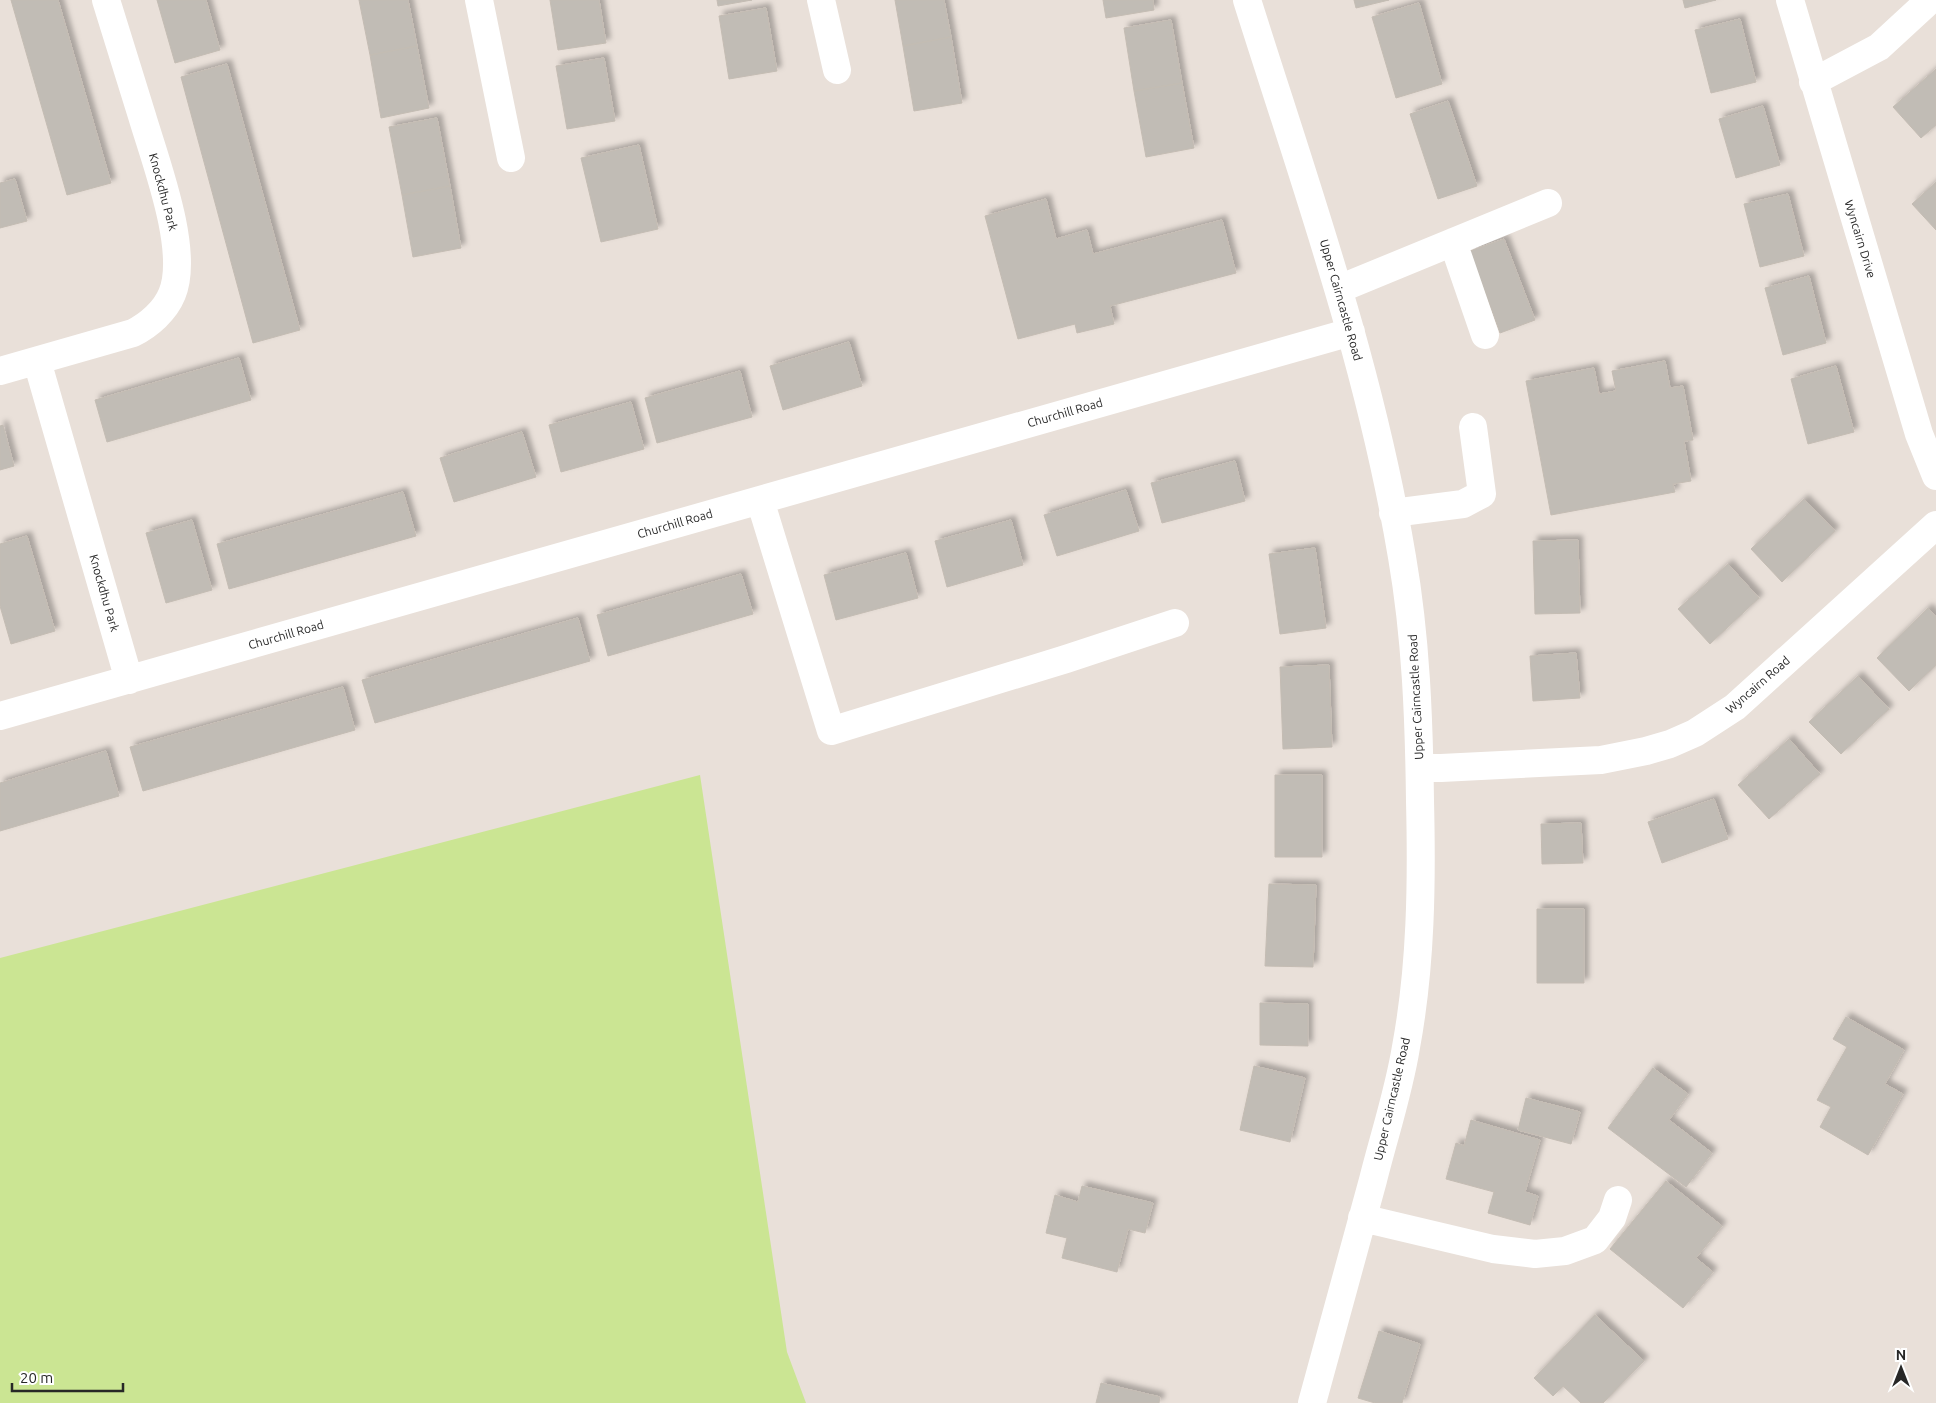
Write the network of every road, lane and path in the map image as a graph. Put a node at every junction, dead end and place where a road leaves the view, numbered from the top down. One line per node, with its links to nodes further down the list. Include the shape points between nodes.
1 (106, 0): 15 (street, Knockdhu Park, via 167,198 175,239 175,280 172,294 157,316 139,330)
2 (479, 0): 9 (street)
3 (821, 0): 7 (street)
4 (1247, 0): 12 (street, Upper Cairncastle Road)
5 (1790, 0): 8 (street, Wyncairn Drive)
6 (1930, 0): 8 (street, via 1879,47)
7 (837, 70)
8 (1813, 82): 18 (street, Wyncairn Drive, via 1919,434)
9 (511, 158)
10 (1548, 202): 11 (street)
11 (1452, 242): 12 (street); 14 (street)
12 (1339, 289): 13 (street, Upper Cairncastle Road)
13 (1350, 332): 19 (street, Churchill Road); 20 (street, Upper Cairncastle Road, via 1372,408)
14 (1486, 335)
15 (37, 361): 16 (street, Knockdhu Park); 23 (street, Knockdhu Park)
16 (0, 371)
17 (1473, 426): 20 (street, via 1482,494 1463,504)
18 (1936, 476)
19 (760, 500): 22 (street, via 831,731); 23 (street, Churchill Road)
20 (1394, 513): 25 (street, Upper Cairncastle Road, via 1412,630)
21 (1936, 525): 25 (street, Wyncairn Road, via 1735,707 1695,733 1646,751 1601,760)
22 (1175, 623)
23 (129, 680): 24 (street, Churchill Road)
24 (0, 716)
25 (1420, 768): 27 (street, Upper Cairncastle Road, via 1418,944 1406,1047)
26 (1618, 1200): 27 (street, via 1612,1218 1595,1240 1565,1251 1535,1254 1493,1249)
27 (1362, 1218): 28 (street, Upper Cairncastle Road)
28 (1312, 1403)

